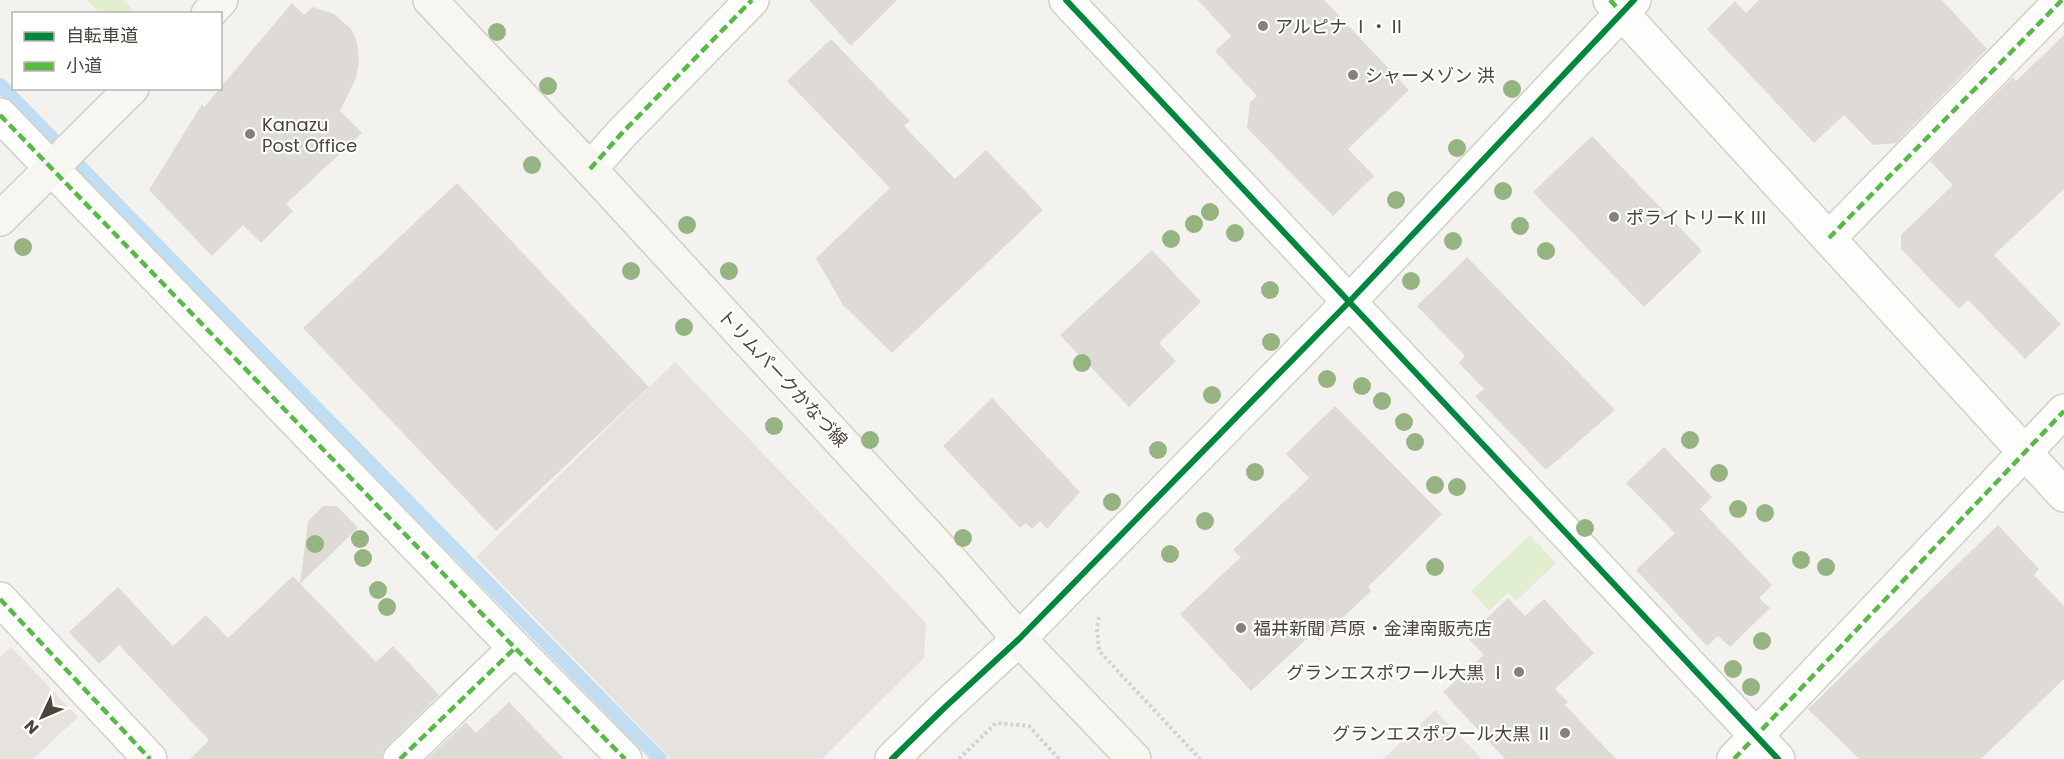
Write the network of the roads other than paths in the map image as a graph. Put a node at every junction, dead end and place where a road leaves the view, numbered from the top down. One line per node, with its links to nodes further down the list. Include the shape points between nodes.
1 (221, 0): 7 (main road)
2 (430, 0): 11 (main road, トリムパークかなづ線)
3 (752, 0): 11 (street)
4 (1066, 0): 14 (street)
5 (2062, 0): 13 (street)
6 (1622, 4): 13 (street); 14 (street)
7 (209, 12)
8 (130, 90): 10 (main road)
9 (0, 115): 10 (street)
10 (52, 169): 12 (main road); 20 (street)
11 (590, 169): 19 (main road, トリムパークかなづ線)
12 (0, 219)
13 (1829, 238): 16 (street)
14 (1348, 302): 19 (street); 21 (street)
15 (2064, 411): 16 (street)
16 (2024, 452): 17 (street); 21 (street)
17 (2064, 495)
18 (0, 599): 22 (street)
19 (1019, 639): 25 (street); 26 (main road, トリムパークかなづ線)
20 (515, 648): 23 (street); 24 (street)
21 (1767, 747): 27 (street)
22 (150, 759)
23 (400, 759)
24 (625, 759)
25 (892, 759)
26 (1134, 759)
27 (1734, 759)

